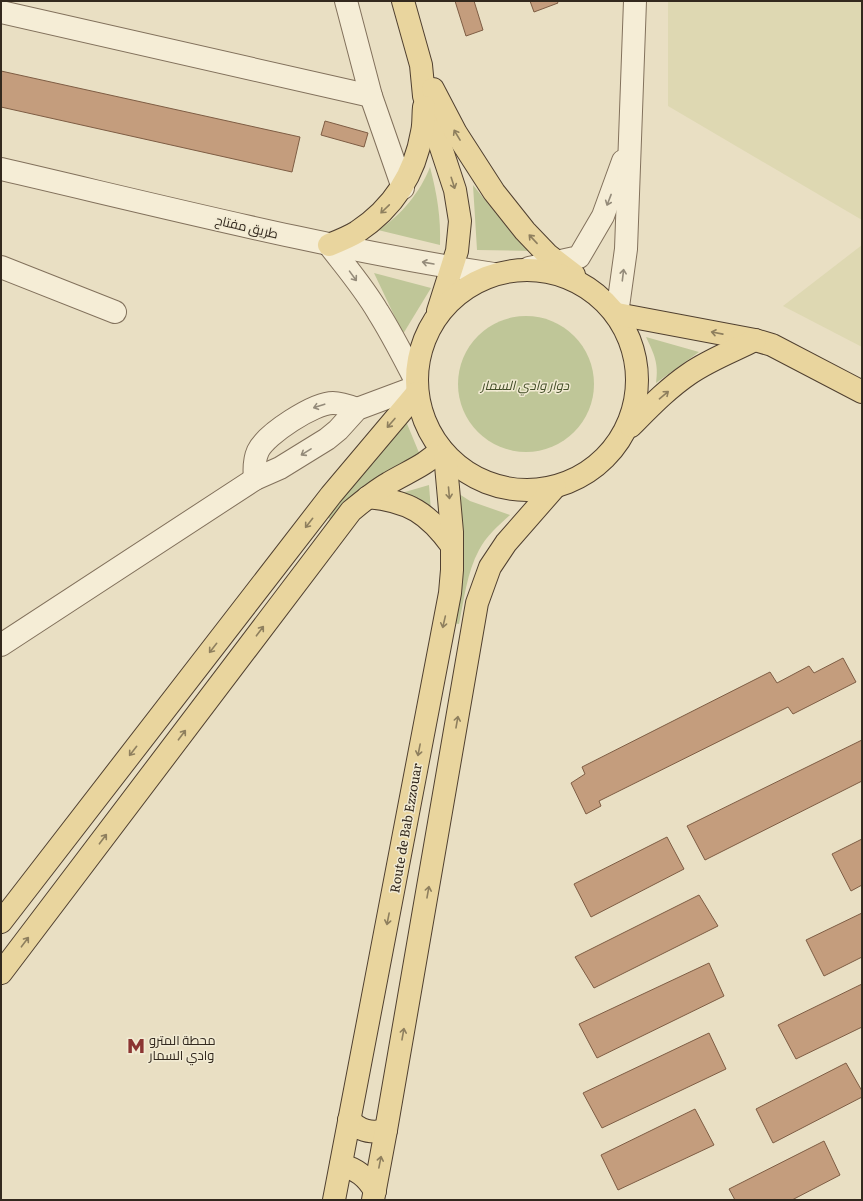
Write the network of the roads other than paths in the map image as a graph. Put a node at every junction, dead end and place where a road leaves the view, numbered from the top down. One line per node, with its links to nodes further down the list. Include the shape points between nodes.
1 (346, 1): 6 (street)
2 (403, 1): 5 (main road)
3 (635, 1): 8 (street)
4 (1, 12): 6 (street)
5 (421, 65): 7 (main road); 12 (main road, one-way to 5, via 525,231 494,192 456,133)
6 (371, 96): 10 (street)
7 (424, 96): 10 (main road, via 422,131 417,154); 14 (main road, one-way to 14, via 455,190 460,221 457,251)
8 (631, 137): 12 (street, one-way to 12, via 603,216 579,257); 20 (street, one-way to 8, via 626,249)
9 (1, 169): 11 (street, طريق مفتاح)
10 (403, 188): 11 (main road, one-way to 11, via 387,207 357,232)
11 (330, 245): 14 (street, طريق مفتاح, one-way to 11); 22 (street, one-way to 22, via 398,345)
12 (558, 263): 15 (street); 17 (main road)
13 (1, 267): 18 (street)
14 (452, 268): 16 (street, طريق مفتاح); 19 (main road)
15 (529, 268): 16 (main road); 17 (main road, via 564,275)
16 (494, 274): 19 (main road, via 462,289)
17 (595, 291): 20 (main road)
18 (115, 312)
19 (437, 314): 22 (main road, via 421,346)
20 (617, 314): 21 (main road, one-way to 20); 25 (main road, via 632,341 639,371 636,402)
21 (755, 340): 23 (main road, via 772,345); 25 (main road, one-way to 21, via 689,374)
22 (416, 387): 24 (street); 26 (main road, via 421,413 429,432); 32 (main road, one-way to 32)
23 (862, 392)
24 (357, 409): 27 (street, one-way to 27, via 327,439 280,468); 27 (street, one-way to 27, via 340,404 322,404 268,437 255,460)
25 (626, 432): 28 (main road, via 608,456 584,475)
26 (443, 452): 28 (main road, via 468,473 496,486 525,490); 29 (main road); 30 (main road, Route de Bab Ezzouar, one-way to 30)
27 (255, 479): 31 (street)
28 (555, 487): 35 (main road, one-way to 28, via 477,603 490,567 506,543)
29 (368, 497): 30 (main road, via 389,499 426,516 441,530); 33 (main road, one-way to 29, via 351,511)
30 (452, 546): 34 (main road, Route de Bab Ezzouar, one-way to 34, via 450,593)
31 (1, 645)
32 (1, 922)
33 (1, 973)
34 (349, 1120): 35 (main road, via 355,1126 370,1132); 36 (main road, Route de Bab Ezzouar)
35 (386, 1130): 37 (main road, one-way to 35)
36 (341, 1165): 37 (main road, via 350,1167 365,1177); 38 (main road, Route de Bab Ezzouar)
37 (374, 1196)
38 (334, 1200)

